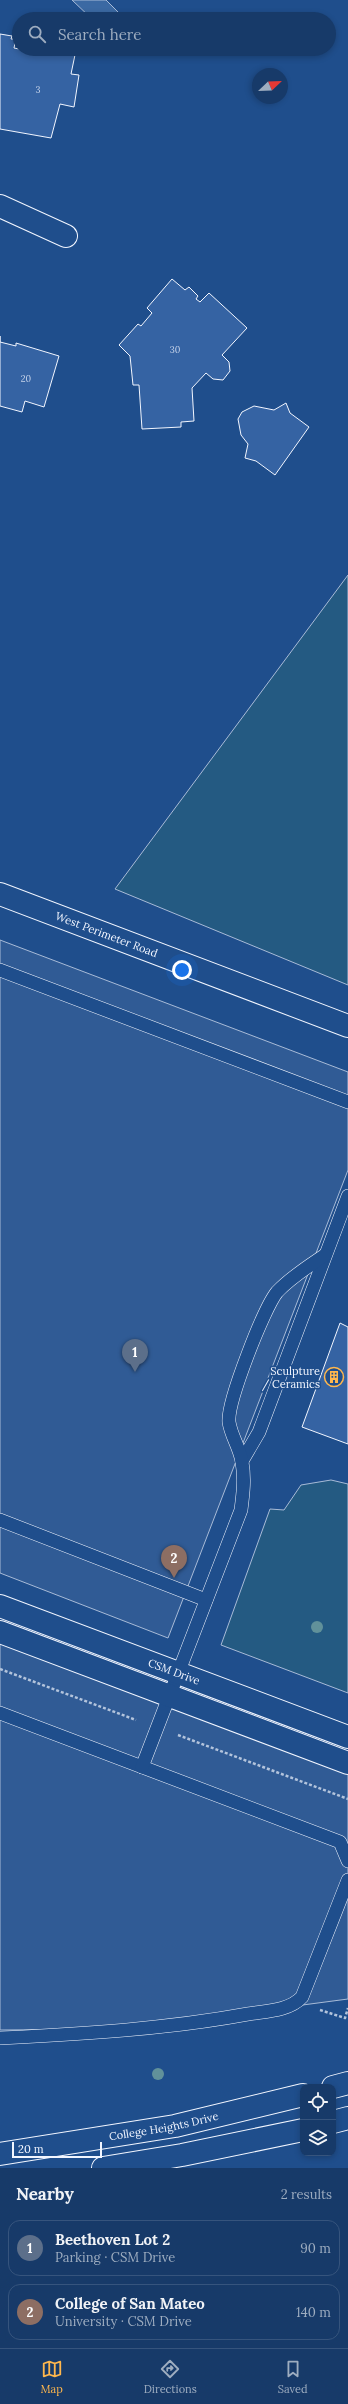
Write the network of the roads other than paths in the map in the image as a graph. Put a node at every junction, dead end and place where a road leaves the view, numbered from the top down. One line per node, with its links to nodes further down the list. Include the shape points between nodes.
1 (0, 206): 2 (street)
2 (66, 236)
3 (0, 894): 5 (street, West Perimeter Road)
4 (0, 970): 6 (lane)
5 (348, 1026)
6 (348, 1102)
7 (348, 1196): 8 (lane)
8 (325, 1255): 9 (lane, via 259,1432); 9 (lane, via 281,1289 267,1310 230,1406 229,1421 232,1435)
9 (242, 1461): 11 (lane, via 244,1488 241,1510)
10 (0, 1520): 11 (lane)
11 (206, 1600): 14 (lane)
12 (0, 1606): 14 (street, CSM Drive)
13 (0, 1632): 15 (street)
14 (178, 1673): 15 (lane); 17 (street, CSM Drive)
15 (169, 1696): 18 (street); 19 (lane)
16 (0, 1713): 19 (lane)
17 (348, 1737)
18 (348, 1763)
19 (142, 1767): 20 (lane, via 340,1842)
20 (348, 1861)
21 (348, 1880): 22 (lane, via 302,1997 290,2006 215,2020 109,2033)
22 (0, 2038)
23 (348, 2083): 24 (street)
24 (336, 2086)
25 (300, 2097): 29 (street, College Heights Drive, via 175,2126)
26 (348, 2118): 27 (street)
27 (336, 2121)
28 (300, 2131): 30 (street)
29 (0, 2154)
30 (103, 2168)

